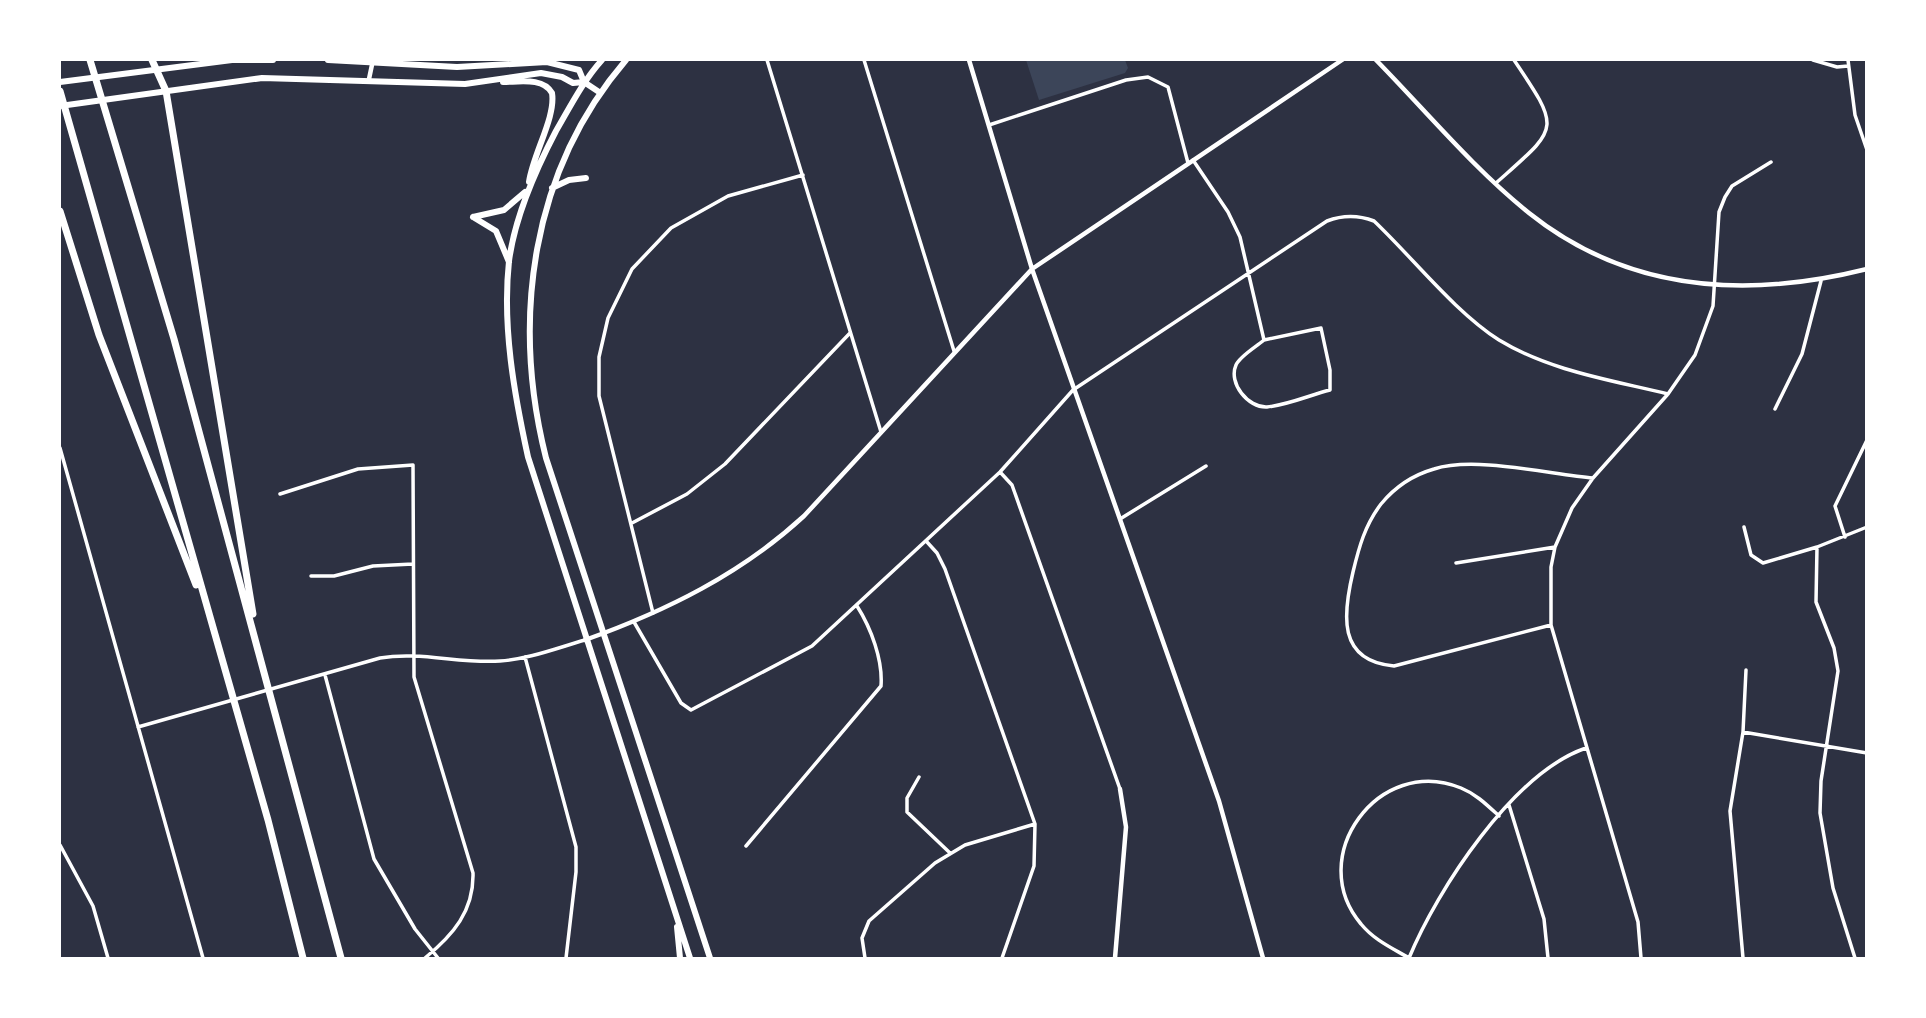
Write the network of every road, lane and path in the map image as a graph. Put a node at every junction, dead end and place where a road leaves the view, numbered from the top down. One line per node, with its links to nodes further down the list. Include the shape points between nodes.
1 (90, 60): 75 (highway, via 174,339)
2 (152, 60): 19 (highway)
3 (273, 60): 19 (main road)
4 (328, 60): 5 (main road)
5 (373, 60): 17 (main road, via 411,66); 20 (street)
6 (510, 60): 17 (main road)
7 (602, 60): 23 (main road)
8 (626, 60): 26 (main road)
9 (766, 60): 32 (street)
10 (864, 60): 46 (street)
11 (969, 60): 28 (street)
12 (1342, 60): 30 (street)
13 (1376, 60): 34 (street)
14 (1514, 60): 34 (street, via 1544,104 1547,128 1539,146)
15 (1813, 60): 18 (street)
16 (1848, 60): 18 (street)
17 (490, 62): 23 (main road, via 569,65 579,70)
18 (1849, 66): 29 (street, via 1855,114)
19 (157, 69): 21 (main road); 25 (highway)
20 (369, 79): 22 (main road, via 416,84); 25 (main road, via 262,78)
21 (60, 82)
22 (491, 82): 23 (main road, via 541,73); 36 (main road, via 539,83 552,93 549,122 532,159)
23 (584, 82): 26 (main road); 36 (main road)
24 (60, 91): 72 (highway)
25 (166, 91): 27 (main road); 75 (highway)
26 (599, 92): 35 (main road)
27 (60, 106)
28 (989, 125): 30 (street, via 1148,76 1168,86); 39 (street)
29 (1867, 150)
30 (1191, 161): 39 (street); 41 (street, via 1236,228)
31 (1771, 162): 43 (street, via 1732,186 1725,197 1719,212)
32 (803, 175): 44 (street); 58 (street, via 728,196 682,220 650,247 618,293 601,344 598,383)
33 (586, 178): 35 (main road)
34 (1496, 183): 43 (street, via 1531,214 1583,247 1642,272)
35 (552, 188): 73 (main road, via 530,285 534,408)
36 (527, 190): 38 (main road); 38 (main road, via 504,210 473,217 496,231)
37 (60, 211): 72 (highway, via 99,335)
38 (509, 262): 74 (main road, via 514,393 528,457)
39 (1031, 269): 46 (street); 47 (street)
40 (1867, 270): 42 (street)
41 (1247, 275): 45 (street); 47 (street); 48 (street, via 1327,221 1344,216 1367,218 1498,339 1546,363)
42 (1821, 281): 43 (street, via 1773,287); 49 (street, via 1802,354)
43 (1716, 286): 48 (street, via 1695,355)
44 (850, 333): 50 (street); 58 (street, via 725,464 687,494)
45 (1264, 340): 45 (street, via 1321,328 1330,390 1265,407 1251,404 1234,378 1236,363)
46 (954, 351): 50 (street)
47 (1073, 390): 54 (street); 57 (street)
48 (1668, 394): 55 (street)
49 (1775, 409)
50 (881, 432): 69 (street, via 778,540 734,571)
51 (1867, 440): 61 (street, via 1835,506)
52 (60, 448): 80 (street)
53 (1206, 466): 57 (street)
54 (1000, 472): 62 (street); 86 (street, via 1012,485)
55 (1593, 478): 63 (street, via 1572,508); 71 (street, via 1469,464 1442,467 1411,479 1387,498 1369,522 1344,614 1348,634 1359,652 1379,664 1395,666)
56 (280, 494): 66 (street, via 358,469 412,465)
57 (1120, 519): 108 (street, via 1219,800)
58 (632, 523): 69 (street)
59 (1744, 527): 64 (street, via 1751,555 1763,563)
60 (1867, 527): 61 (street)
61 (1845, 537): 64 (street)
62 (927, 542): 68 (street); 89 (street, via 945,569)
63 (1555, 547): 65 (street); 71 (street, via 1550,567)
64 (1817, 547): 82 (street, via 1816,602 1838,662)
65 (1456, 563)
66 (413, 564): 67 (street); 76 (street)
67 (311, 576)
68 (857, 606): 70 (street, via 812,646 697,709 681,703); 91 (street, via 882,670 881,686)
69 (653, 615): 70 (street)
70 (634, 622): 73 (street)
71 (1551, 625): 83 (street)
72 (213, 628): 97 (highway)
73 (605, 633): 74 (street); 104 (main road)
74 (585, 640): 77 (street); 93 (main road)
75 (258, 650): 98 (highway)
76 (413, 656): 77 (street, via 498,661); 79 (street, via 380,658); 94 (street, via 414,677 473,873 466,914)
77 (525, 657): 101 (street, via 576,847)
78 (1746, 670): 81 (street)
79 (325, 674): 80 (street); 94 (street, via 374,859)
80 (138, 727): 96 (street)
81 (1743, 732): 82 (street); 112 (street, via 1730,811)
82 (1827, 745): 84 (street); 113 (street, via 1820,790 1822,825 1833,888)
83 (1586, 748): 87 (street, via 1570,753); 111 (street, via 1638,922)
84 (1867, 753)
85 (919, 777): 92 (street, via 907,798 907,813)
86 (1119, 789): 107 (street, via 1126,827)
87 (1509, 806): 88 (street); 110 (street, via 1544,919)
88 (1499, 816): 109 (street, via 1446,884); 109 (street, via 1464,789 1426,781 1390,790 1372,801 1353,823 1340,869 1349,906 1371,935)
89 (1035, 824): 92 (street); 106 (street, via 1034,866)
90 (60, 845): 95 (street, via 93,906)
91 (746, 846)
92 (949, 852): 105 (street, via 869,920 862,938)
93 (676, 918): 102 (main road); 103 (main road)
94 (433, 952): 99 (street); 100 (street)
95 (108, 958)
96 (203, 958)
97 (303, 958)
98 (341, 958)
99 (425, 958)
100 (438, 958)
101 (566, 958)
102 (680, 958)
103 (690, 958)
104 (710, 958)
105 (864, 958)
106 (1002, 958)
107 (1115, 958)
108 (1263, 958)
109 (1409, 958)
110 (1548, 958)
111 (1640, 958)
112 (1743, 958)
113 (1854, 958)

